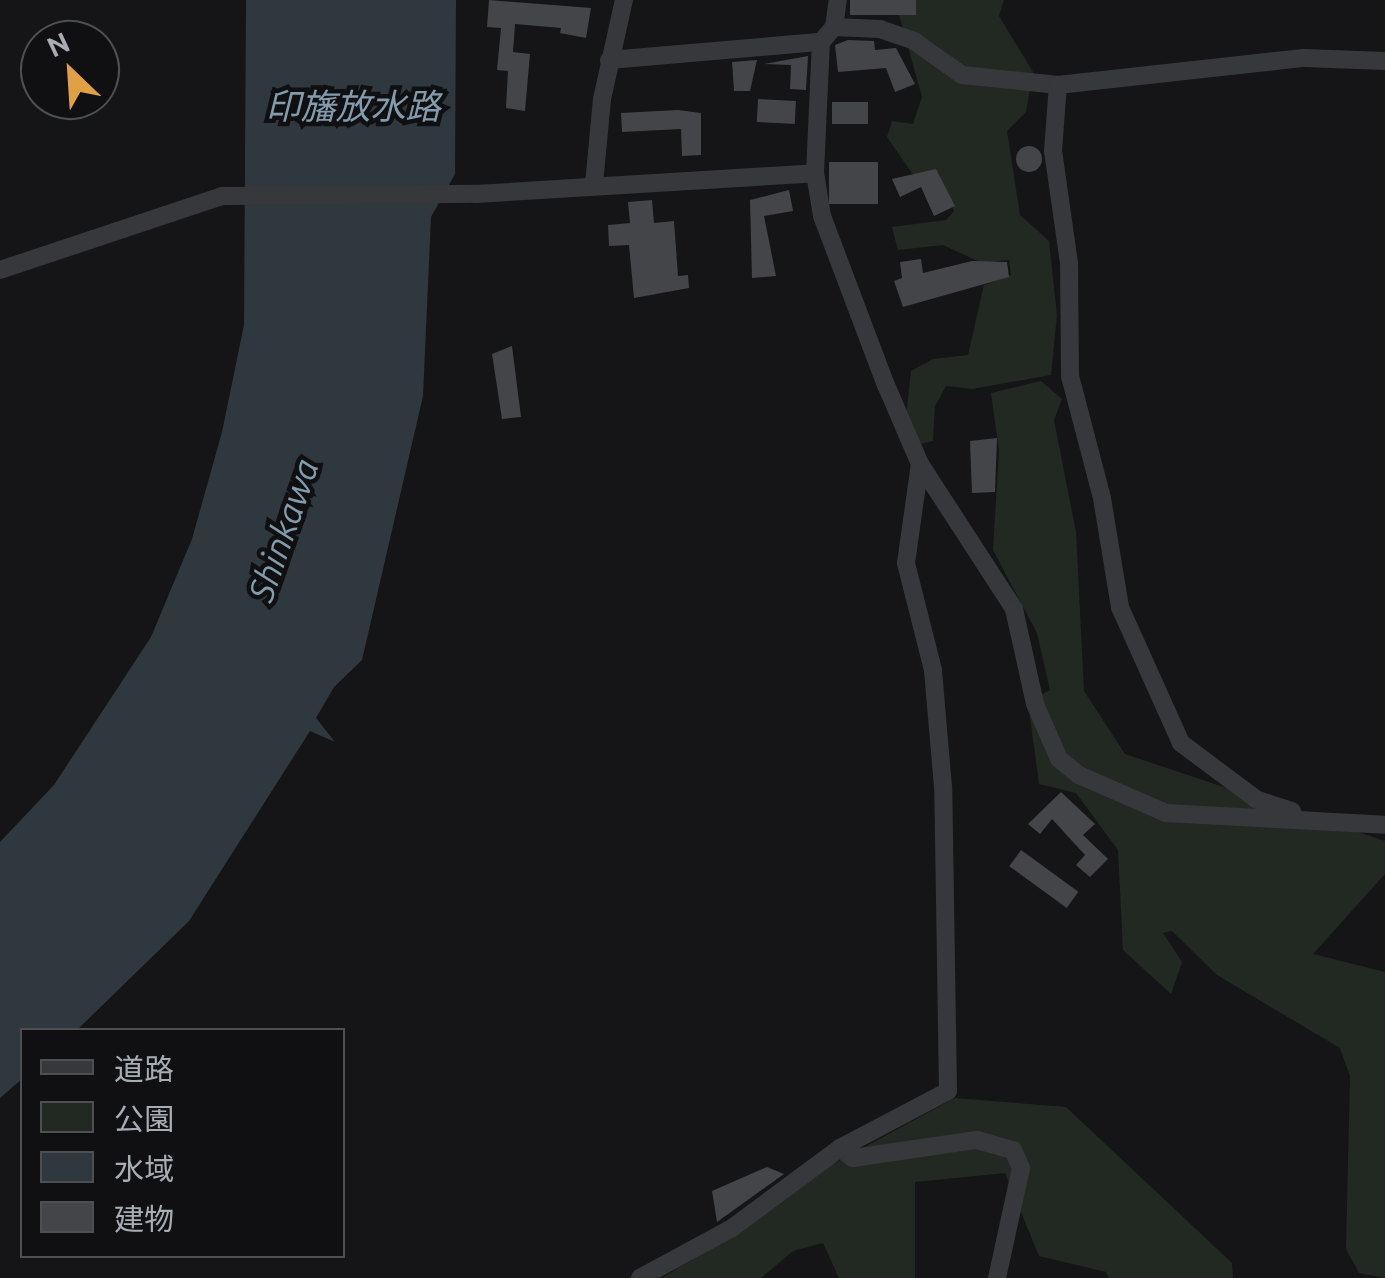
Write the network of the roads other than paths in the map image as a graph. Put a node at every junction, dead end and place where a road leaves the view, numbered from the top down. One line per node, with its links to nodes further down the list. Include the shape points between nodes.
1 (624, 0): 5 (street)
2 (838, 0): 3 (street)
3 (834, 27): 4 (street); 7 (street, via 914,41 962,75)
4 (822, 42): 5 (street); 8 (street)
5 (609, 60): 9 (street)
6 (1385, 60): 7 (street, via 1304,58)
7 (1058, 85): 12 (street, via 1053,151 1069,263 1070,376 1102,498 1120,607 1180,743 1256,799)
8 (816, 173): 9 (street); 11 (street, via 818,202 848,290)
9 (594, 184): 10 (street, via 476,194 223,196)
10 (0, 270)
11 (920, 464): 12 (street, via 1014,609 1035,704 1059,758 1079,775 1166,813); 14 (street, via 906,563 932,670 944,786 951,1076 934,1103)
12 (1311, 817): 13 (street)
13 (1385, 825)
14 (840, 1148): 15 (street, via 732,1228); 16 (street, via 853,1158 976,1140 1013,1150 1021,1168)
15 (640, 1278)
16 (997, 1278)

